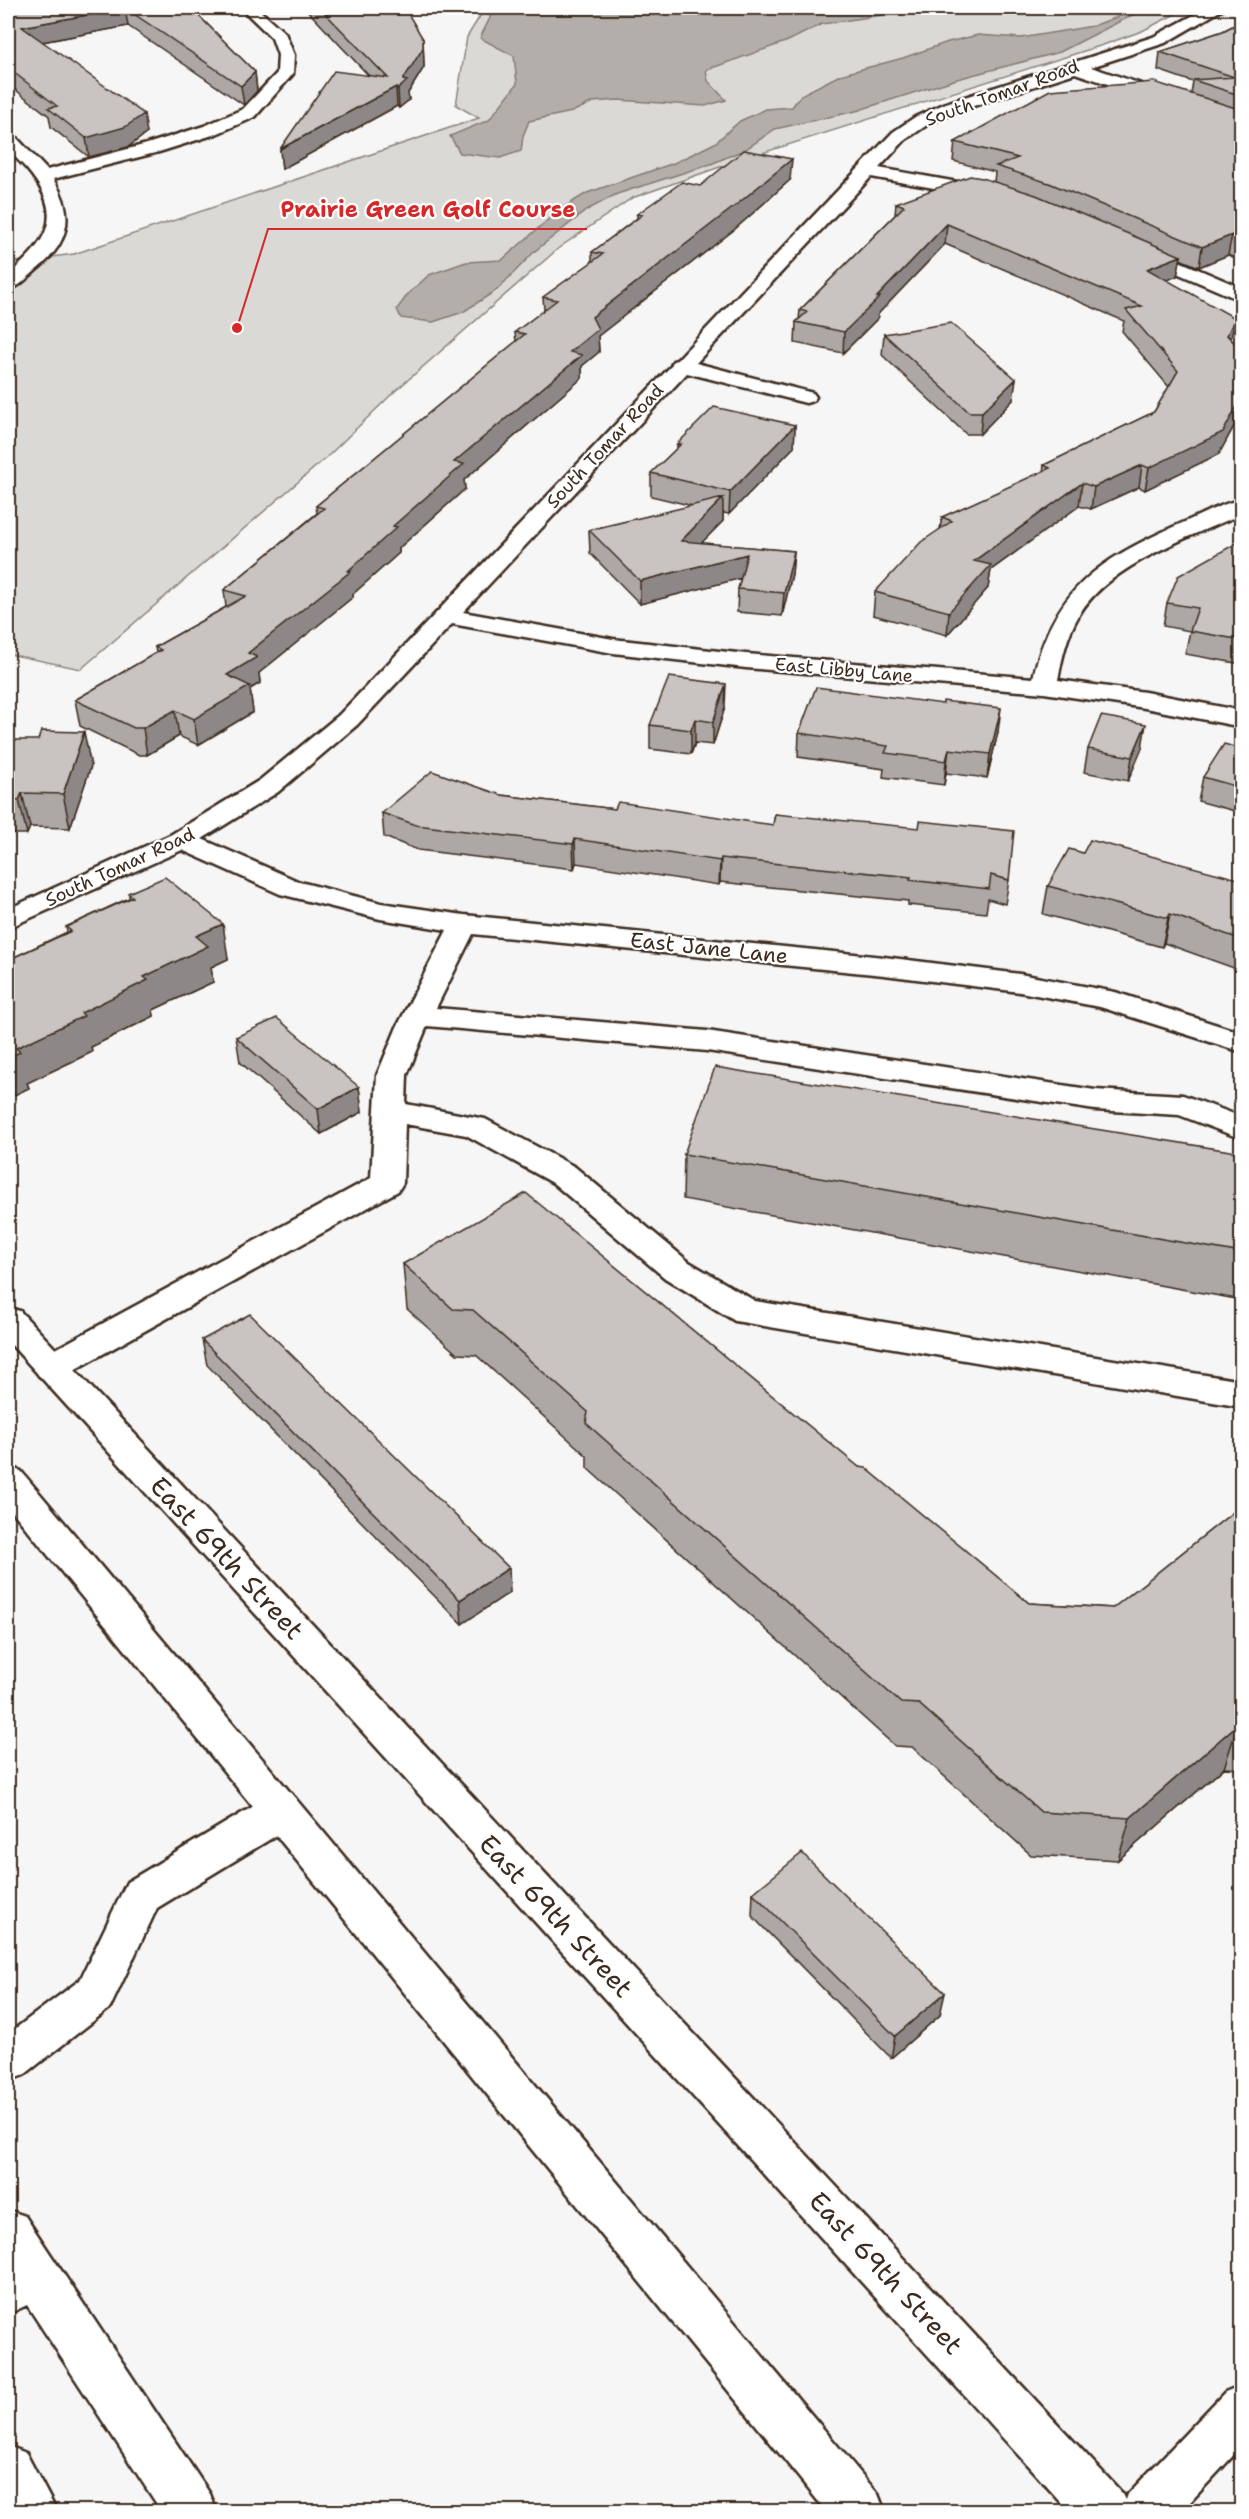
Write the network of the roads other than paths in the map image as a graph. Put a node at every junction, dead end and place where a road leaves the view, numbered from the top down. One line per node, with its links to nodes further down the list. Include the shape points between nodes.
1 (249, 8): 7 (street, via 279,36 286,55 285,74 249,113 153,148)
2 (1217, 8): 3 (street, South Tomar Road, via 1159,39)
3 (1074, 67): 4 (street); 6 (street, South Tomar Road, via 921,121 899,136)
4 (1242, 124)
5 (8, 139): 7 (street)
6 (869, 171): 8 (street, via 983,190); 12 (street, South Tomar Road)
7 (42, 177): 10 (street, via 58,202 60,227 43,255)
8 (1012, 200)
9 (1124, 243): 11 (street)
10 (8, 284)
11 (1242, 295)
12 (680, 365): 13 (street); 15 (street, South Tomar Road)
13 (806, 397)
14 (1242, 506): 16 (street, via 1105,574 1073,604 1054,640)
15 (448, 616): 16 (street, East Libby Lane, via 613,646); 18 (street, South Tomar Road, via 339,727 268,786)
16 (1044, 686): 17 (street, East Libby Lane, via 1145,700)
17 (1242, 720)
18 (182, 840): 19 (street, South Tomar Road); 20 (street, East Jane Lane, via 290,888 380,911)
19 (8, 919)
20 (464, 924): 21 (street); 22 (street, East Jane Lane, via 1020,983 1105,999)
21 (418, 1016): 23 (street, via 392,1075); 24 (street, via 707,1041 1095,1100 1184,1105)
22 (1242, 1043)
23 (390, 1111): 26 (street, via 387,1183); 27 (street, via 474,1126 564,1175 678,1270 747,1312)
24 (1242, 1128)
25 (8, 1320): 26 (street, East 69th Street)
26 (51, 1367): 37 (street, East 69th Street)
27 (1242, 1394)
28 (8, 1481): 29 (street)
29 (281, 1811): 30 (street, via 142,1895 95,1994); 36 (street)
30 (8, 2060)
31 (16, 2264): 35 (street)
32 (1242, 2409): 38 (street)
33 (8, 2471): 34 (street)
34 (32, 2511)
35 (192, 2511)
36 (860, 2511)
37 (1105, 2511)
38 (1146, 2511)

